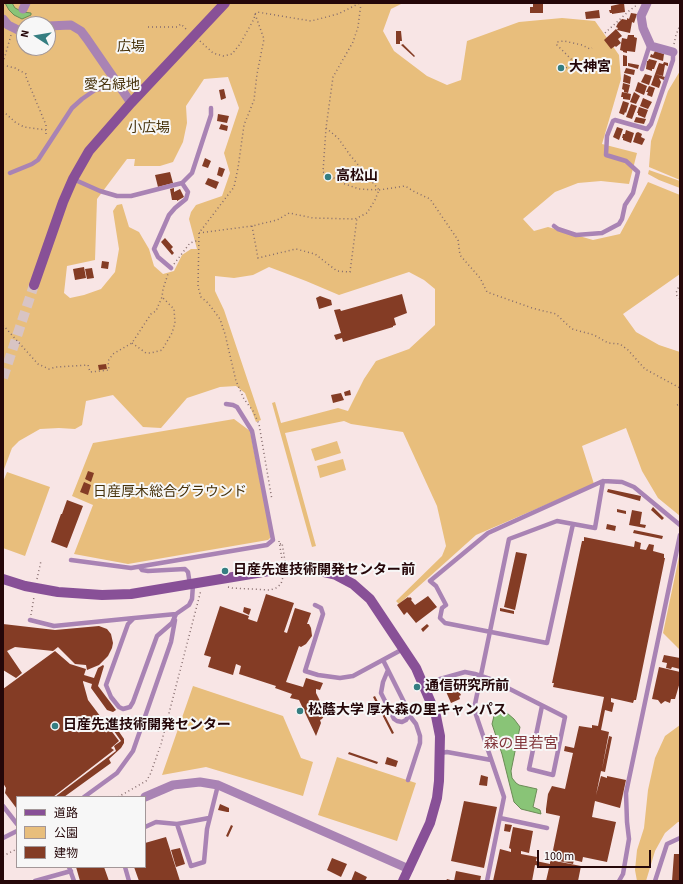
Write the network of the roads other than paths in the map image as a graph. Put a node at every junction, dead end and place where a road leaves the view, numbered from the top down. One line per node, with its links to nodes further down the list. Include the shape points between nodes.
1 (224, 3): 10 (street)
2 (647, 3): 6 (street, via 641,16)
3 (3, 19): 5 (street)
4 (56, 26): 9 (street, via 71,25 80,31)
5 (16, 29)
6 (650, 43): 7 (street, via 652,46); 8 (lane)
7 (673, 52): 15 (lane, via 673,60 651,124 647,129 615,120 608,136 606,155 626,161 638,172 622,220 602,233 576,235)
8 (642, 69)
9 (120, 87): 10 (street); 12 (lane, via 96,90 82,99 72,108 38,160)
10 (131, 103): 13 (street, via 89,151)
11 (211, 108): 14 (lane, via 192,174)
12 (10, 173)
13 (73, 179): 14 (lane, via 117,196 131,196); 17 (street)
14 (182, 183): 16 (lane, via 188,192 186,199 169,216 154,249 158,257)
15 (554, 226)
16 (171, 268)
17 (34, 285)
18 (226, 404): 24 (lane, via 237,407 252,431 273,540 267,545)
19 (603, 482): 20 (lane, via 595,528); 21 (lane, via 622,482 634,487); 31 (lane, via 488,533 430,581 436,586 446,605 442,608 440,618 445,623)
20 (573, 524): 31 (lane, via 557,521 509,539); 31 (lane, via 547,643)
21 (680, 525)
22 (680, 535): 63 (lane, via 626,793 629,839)
23 (71, 560): 24 (lane)
24 (140, 567): 26 (lane, via 148,571 185,569)
25 (3, 579): 26 (street, via 58,592 102,595)
26 (195, 586): 28 (lane, via 189,605); 32 (street, via 287,568 306,568 336,575 353,584 370,599)
27 (315, 605): 33 (lane, via 321,608 323,614 305,671 340,678 353,676)
28 (176, 614): 29 (lane); 29 (lane, via 172,623 157,636 133,702 130,707 123,709 111,697 106,685 125,630); 43 (lane, via 171,642 133,751 117,773)
29 (134, 618): 30 (lane, via 54,626)
30 (30, 620)
31 (490, 632): 35 (lane)
32 (403, 649): 33 (lane); 36 (street)
33 (384, 660): 34 (lane)
34 (388, 670): 38 (lane); 38 (lane, via 381,688 383,697 394,719 402,722)
35 (480, 675): 36 (lane, via 465,672); 37 (lane); 40 (lane, via 474,709)
36 (424, 686): 39 (street, via 436,716)
37 (542, 706): 37 (lane, via 565,717 553,775 529,769)
38 (409, 715): 41 (lane, via 416,724 420,743)
39 (441, 753): 40 (lane); 57 (street, via 437,798 430,823)
40 (491, 760): 47 (lane, via 504,797)
41 (408, 780)
42 (218, 785): 44 (street, via 200,782 173,785); 46 (lane); 57 (street)
43 (85, 796)
44 (146, 797)
45 (3, 806): 48 (lane)
46 (209, 818): 49 (lane); 49 (lane, via 204,862 192,866)
47 (500, 818): 51 (lane); 62 (lane)
48 (16, 823)
49 (177, 824): 50 (lane, via 156,822)
50 (146, 827)
51 (547, 828)
52 (16, 832): 53 (lane)
53 (3, 838)
54 (680, 838): 64 (lane, via 667,844)
55 (125, 868): 60 (lane)
56 (70, 869): 58 (lane); 59 (lane)
57 (409, 869): 61 (street)
58 (35, 881)
59 (74, 881)
60 (129, 881)
61 (403, 881)
62 (487, 881)
63 (620, 881)
64 (655, 881)

